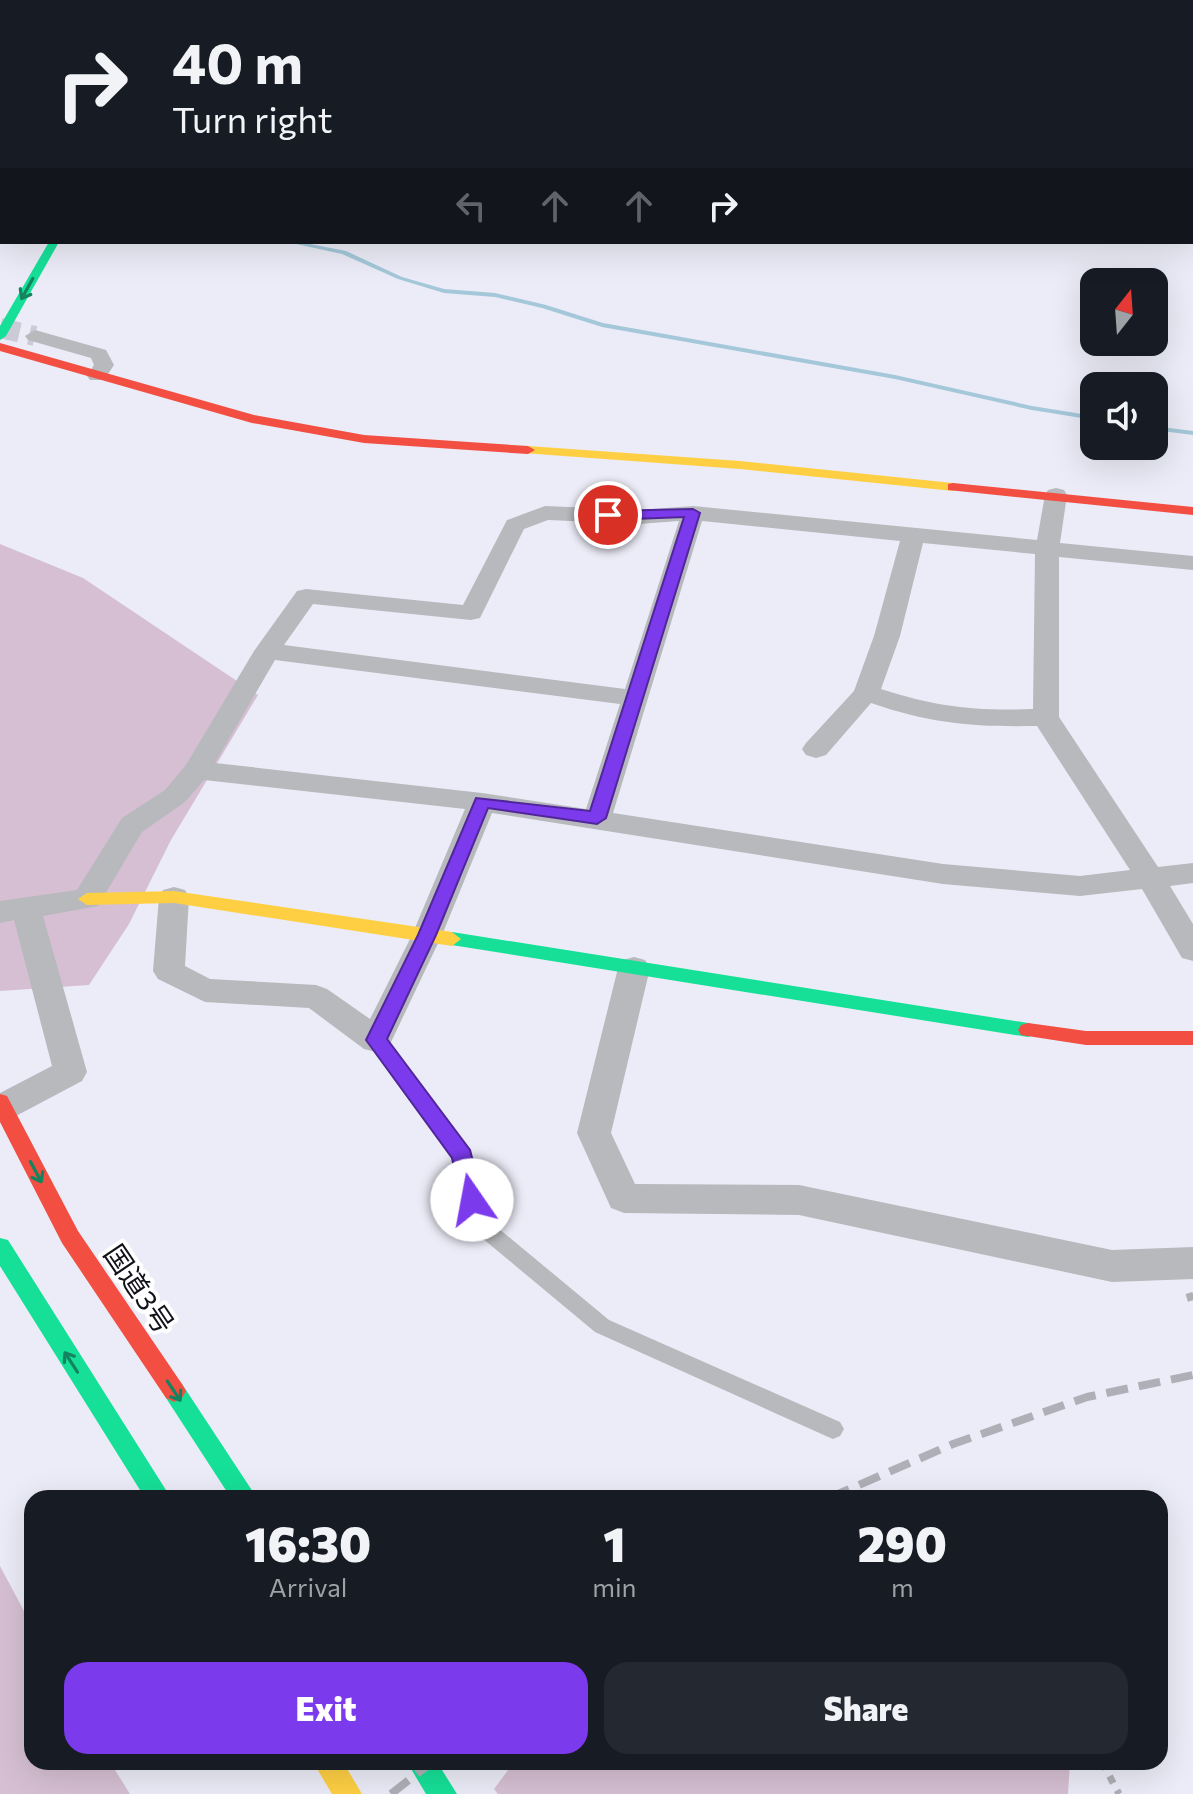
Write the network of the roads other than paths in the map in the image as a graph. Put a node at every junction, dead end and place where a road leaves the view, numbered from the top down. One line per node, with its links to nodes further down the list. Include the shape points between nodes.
1 (53, 244): 2 (main road, one-way to 2)
2 (0, 336)
3 (35, 336): 5 (street, via 99,354 104,365)
4 (0, 347): 5 (main road)
5 (97, 376): 6 (main road, via 252,419 364,439 740,465)
6 (1056, 495): 7 (main road); 10 (street)
7 (1193, 511)
8 (693, 513): 9 (street); 12 (street, via 545,513 515,525 471,613 306,596); 14 (street)
9 (913, 535): 10 (street); 13 (street)
10 (1047, 549): 11 (street); 15 (street)
11 (1193, 563)
12 (267, 651): 14 (street); 17 (street)
13 (866, 693): 15 (street, via 924,712 978,719); 16 (street)
14 (634, 698): 19 (street)
15 (1046, 717): 21 (street)
16 (816, 749)
17 (197, 770): 18 (street); 23 (street, via 175,796 132,825)
18 (482, 802): 19 (street); 25 (street)
19 (597, 818): 21 (street, via 943,874 1080,886)
20 (1193, 873): 21 (street)
21 (1152, 880): 26 (street)
22 (174, 897): 23 (main road); 25 (main road); 29 (street, via 169,971 205,990 316,997)
23 (87, 899): 24 (street)
24 (13, 910): 30 (street, via 70,1072)
25 (427, 935): 27 (main road); 29 (street)
26 (1193, 950)
27 (634, 968): 28 (main road, via 1086,1038); 32 (street, via 594,1133 624,1198 799,1200 1112,1266)
28 (1193, 1038)
29 (376, 1040): 33 (lane, via 462,1156 477,1222 602,1326)
30 (1, 1105): 35 (main road, 国道3号, one-way to 35, via 70,1237)
31 (0, 1247): 34 (main road, one-way to 31)
32 (1193, 1263)
33 (833, 1429)
34 (154, 1490)
35 (240, 1490)
36 (332, 1770): 38 (main road)
37 (426, 1770): 39 (main road)
38 (348, 1794)
39 (443, 1794)

